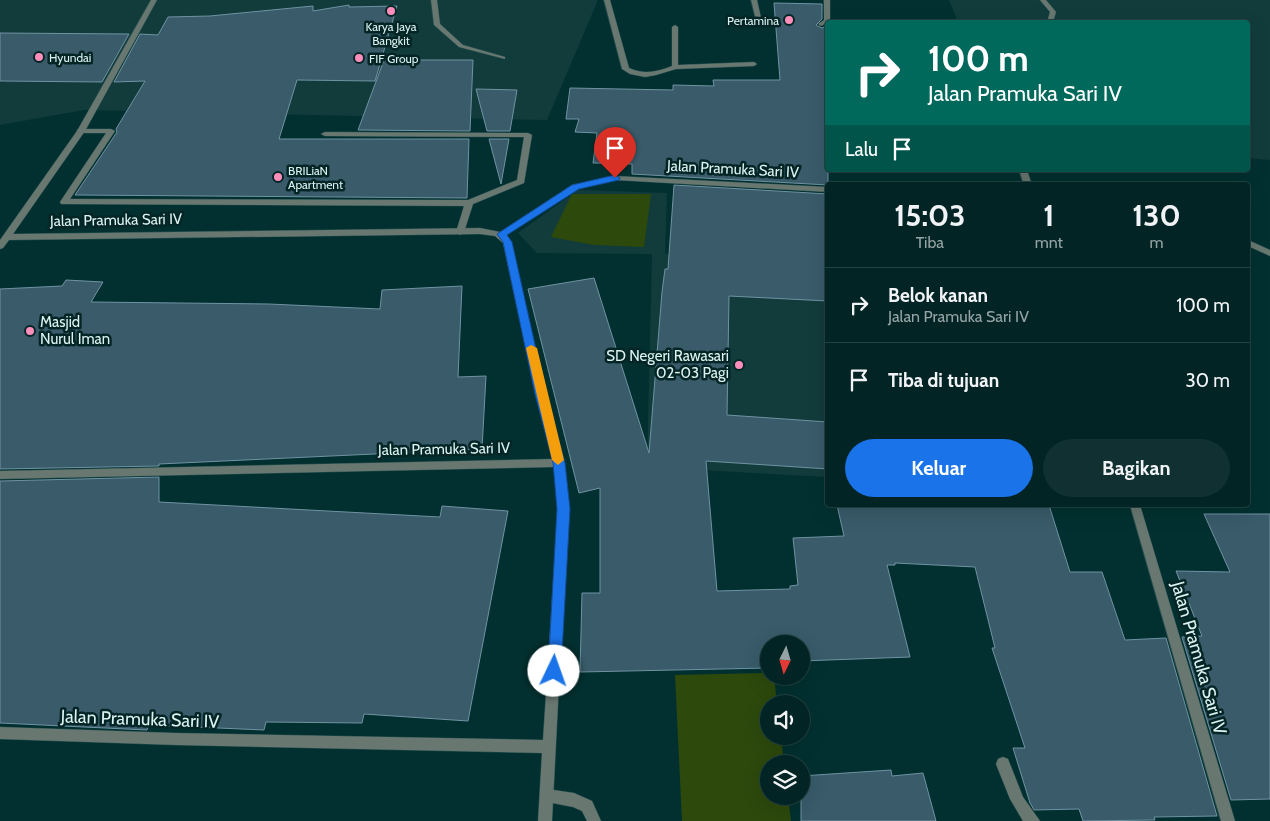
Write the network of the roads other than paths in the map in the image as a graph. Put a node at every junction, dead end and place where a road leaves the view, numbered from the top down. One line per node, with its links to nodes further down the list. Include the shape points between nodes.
1 (154, 0): 16 (street, Jalan Pramuka Sari IV)
2 (434, 0): 13 (street, via 437,25 461,46)
3 (607, 0): 15 (street, via 626,68 636,75 654,75)
4 (754, 0): 11 (street, via 758,19)
5 (827, 0): 7 (street)
6 (1043, 0): 8 (street, via 1053,12)
7 (827, 20)
8 (1051, 20)
9 (825, 23): 10 (street)
10 (822, 24)
11 (767, 25)
12 (675, 27): 15 (street)
13 (503, 58)
14 (754, 64): 15 (street)
15 (676, 68)
16 (80, 130): 19 (street, via 111,131 64,202); 22 (street, Jalan Pramuka Sari IV)
17 (325, 134): 19 (street, via 528,135 521,181)
18 (825, 190): 21 (street, Jalan Pramuka Sari IV, via 615,178 576,187)
19 (469, 203): 20 (street)
20 (460, 232): 21 (street, Jalan Pramuka Sari IV); 22 (street, Jalan Pramuka Sari IV)
21 (502, 234): 26 (street, via 507,242)
22 (8, 237): 24 (street)
23 (1250, 244): 25 (street)
24 (0, 246)
25 (1270, 253)
26 (559, 463): 27 (street, Jalan Pramuka Sari IV); 30 (street, via 563,509)
27 (0, 475)
28 (1136, 507): 36 (street, Jalan Pramuka Sari IV)
29 (0, 733): 30 (street, Jalan Pramuka Sari IV)
30 (548, 747): 32 (street)
31 (1003, 764): 35 (street, via 1013,792)
32 (547, 796): 33 (street); 34 (street, via 574,800 587,806)
33 (544, 821)
34 (594, 821)
35 (1033, 821)
36 (1228, 821)

